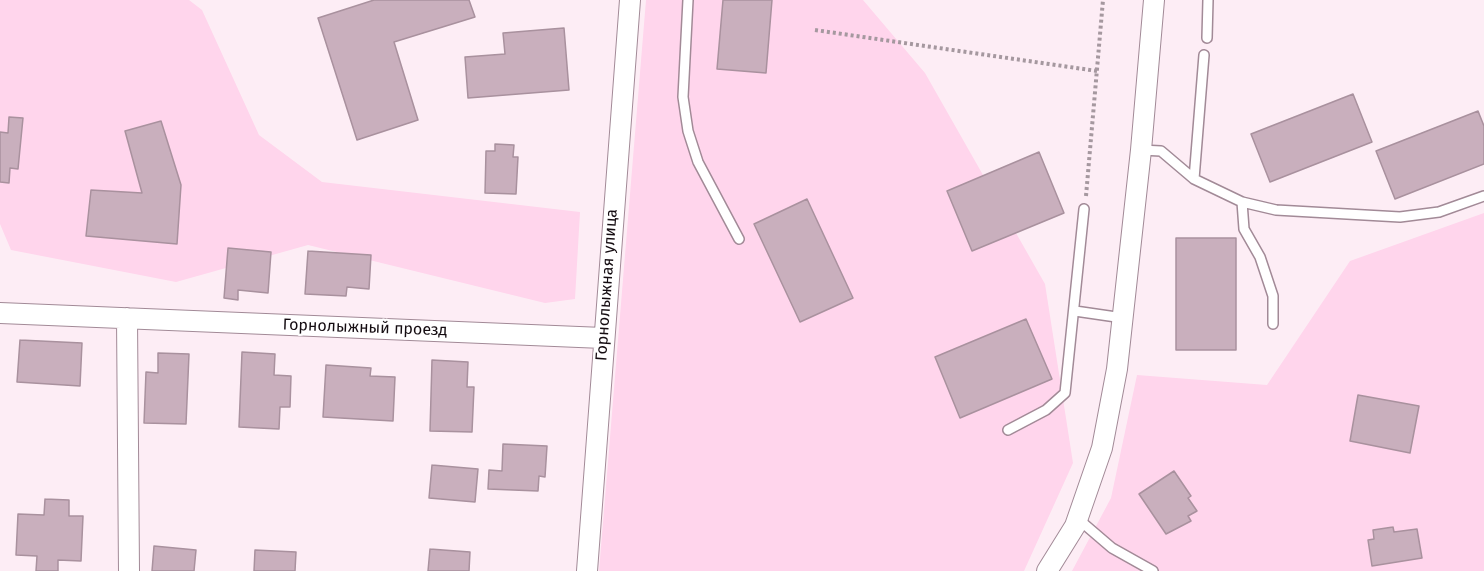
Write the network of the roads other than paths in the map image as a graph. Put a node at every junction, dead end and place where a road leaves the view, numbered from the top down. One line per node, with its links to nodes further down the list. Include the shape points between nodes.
1 (630, 0): 18 (street, Горнолыжная улица)
2 (687, 0): 12 (lane, via 683,97 688,131 698,162)
3 (1154, 0): 7 (street)
4 (1208, 0): 5 (lane)
5 (1207, 38)
6 (1204, 55): 8 (lane)
7 (1141, 150): 8 (lane, via 1161,151); 16 (street)
8 (1194, 179): 10 (lane)
9 (1484, 196): 10 (lane, via 1438,212 1400,217 1276,210)
10 (1242, 202): 17 (lane, via 1244,229 1260,257 1273,296)
11 (1084, 209): 13 (lane)
12 (740, 238)
13 (1075, 312): 16 (lane); 19 (lane, via 1065,393 1046,410)
14 (0, 313): 15 (street, Горнолыжный проезд)
15 (127, 318): 18 (street, Горнолыжный проезд); 21 (street)
16 (1123, 318): 20 (street, via 1102,448)
17 (1273, 324)
18 (603, 338): 22 (street, Горнолыжная улица)
19 (1008, 430)
20 (1077, 518): 23 (street); 24 (lane, via 1112,548)
21 (129, 571)
22 (587, 571)
23 (1047, 571)
24 (1153, 571)

